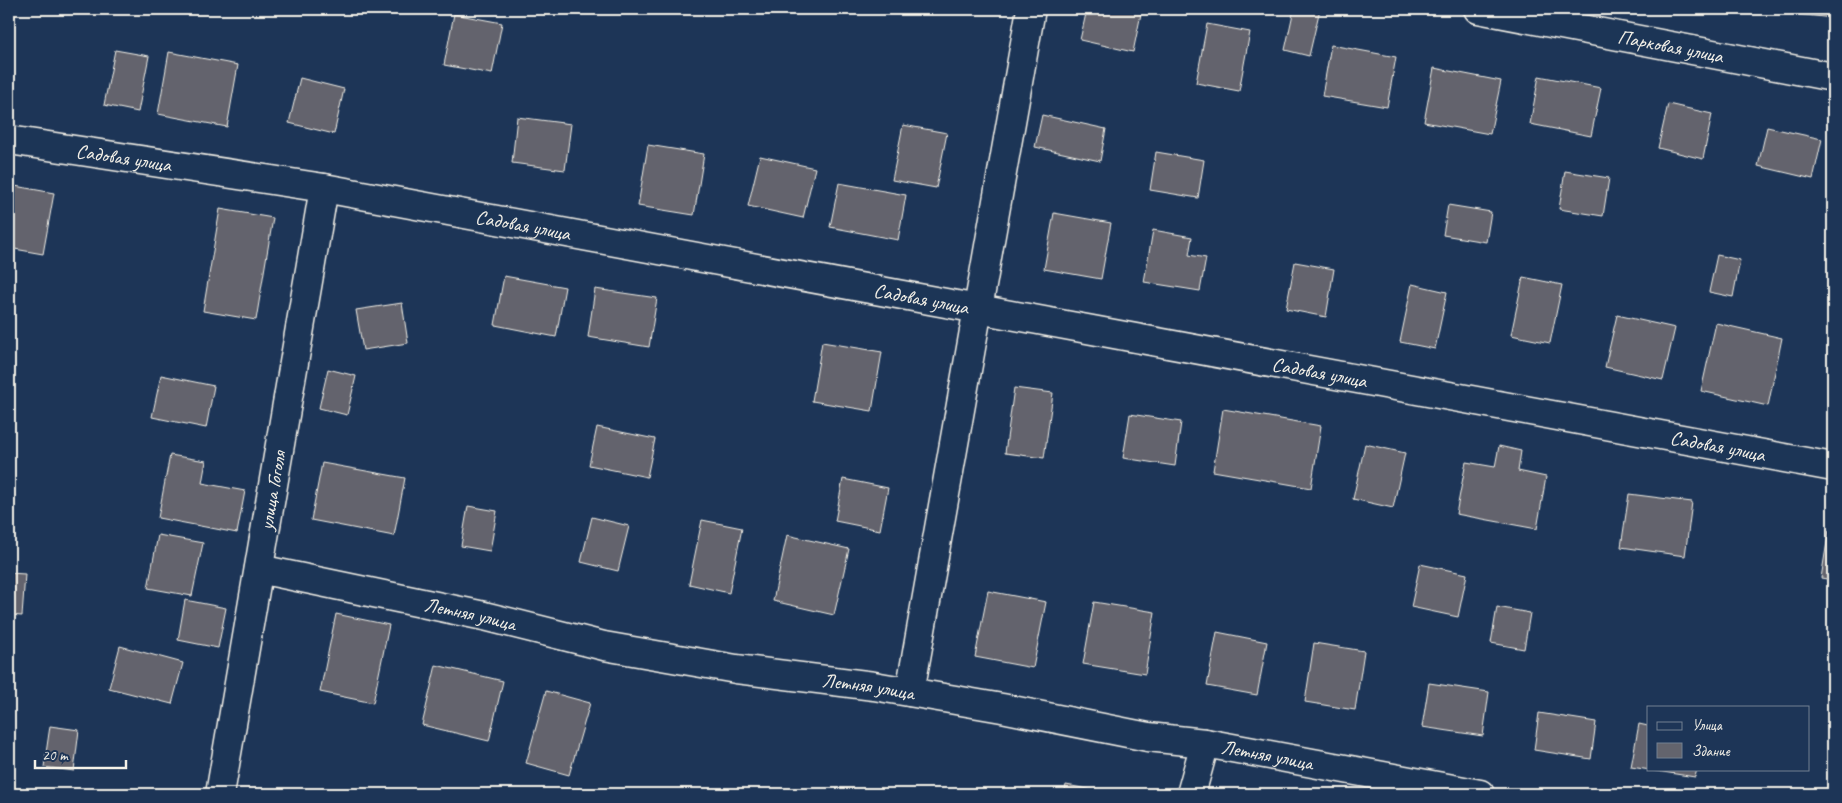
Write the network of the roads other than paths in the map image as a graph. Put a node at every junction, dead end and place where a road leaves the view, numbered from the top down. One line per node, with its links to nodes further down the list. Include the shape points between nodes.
1 (1031, 9): 6 (street)
2 (1478, 9): 3 (street, Парковая улица)
3 (1833, 77)
4 (9, 140): 5 (street, Садовая улица)
5 (324, 188): 6 (street, Садовая улица); 8 (street, улица Гоголя)
6 (978, 308): 7 (street, Садовая улица); 9 (street)
7 (1833, 467)
8 (259, 569): 9 (street, Летняя улица, via 484,616 604,646 736,669); 11 (street, улица Гоголя)
9 (910, 692): 10 (street, Летняя улица, via 1148,737)
10 (1205, 743): 12 (street); 13 (street, Летняя улица)
11 (220, 794)
12 (1191, 794)
13 (1480, 794)

